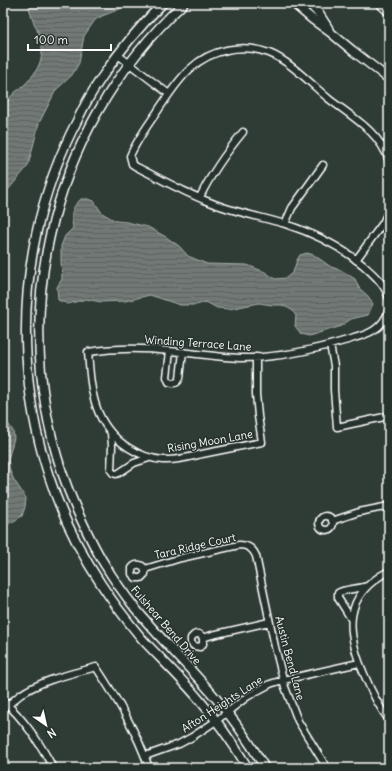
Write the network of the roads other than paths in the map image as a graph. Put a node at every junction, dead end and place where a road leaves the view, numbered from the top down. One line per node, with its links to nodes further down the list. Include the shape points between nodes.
1 (163, 3): 8 (main road)
2 (184, 3): 9 (main road, Fulshear Bend Drive, via 158,28)
3 (293, 3): 7 (main road)
4 (309, 3): 7 (main road)
5 (378, 3): 6 (street)
6 (389, 13)
7 (330, 32): 10 (main road)
8 (118, 55): 9 (street); 18 (main road, via 94,89 71,132 50,183)
9 (129, 63): 11 (street); 19 (main road, Fulshear Bend Drive, via 101,106 82,142 61,194)
10 (389, 79)
11 (169, 94): 13 (street, via 190,69 217,52 244,48 270,54 279,58 371,132 383,147); 15 (street, via 150,121 130,159 135,166)
12 (243, 132): 15 (street, via 220,162)
13 (389, 161)
14 (323, 165): 17 (street, via 292,208)
15 (200, 197): 17 (street, via 223,207)
16 (389, 210): 20 (street, via 383,223)
17 (285, 224): 20 (street, via 324,239)
18 (35, 236): 19 (main road); 29 (main road, via 27,293 26,324 26,362)
19 (49, 239): 28 (main road, Fulshear Bend Drive, via 43,272 39,329 40,364)
20 (356, 260): 21 (street, via 383,284)
21 (389, 298)
22 (389, 310): 23 (street, Winding Terrace Lane, via 384,321 375,330)
23 (330, 345): 27 (street, Winding Terrace Lane, via 296,353); 30 (street, via 338,427)
24 (170, 351): 25 (street, Winding Terrace Lane, via 124,349); 26 (street, Winding Terrace Lane); 26 (street, via 167,380 172,383 176,383 180,378)
25 (88, 352): 31 (street, Rising Moon Lane, via 93,396)
26 (183, 352): 27 (street, Winding Terrace Lane, via 225,357)
27 (256, 357): 32 (street, Rising Moon Lane, via 256,394 262,442 178,459)
28 (46, 407): 29 (main road); 39 (main road, Fulshear Bend Drive, via 64,478 82,523 96,551)
29 (32, 409): 40 (main road, via 44,461 62,511 82,553)
30 (389, 416)
31 (111, 433): 32 (street, Rising Moon Lane, via 122,444); 32 (street, via 113,473 119,473 134,463)
32 (149, 458)
33 (389, 506): 34 (street)
34 (332, 521)
35 (250, 547): 36 (street, Tara Ridge Court, via 239,545); 42 (street, Austin Bend Lane, via 256,556)
36 (145, 569)
37 (389, 571): 38 (street)
38 (367, 586): 41 (street, via 356,602); 41 (street, via 338,593 338,598)
39 (120, 588): 40 (main road); 47 (main road, Fulshear Bend Drive, via 145,620)
40 (108, 596): 49 (main road)
41 (351, 620): 44 (street, via 352,641)
42 (269, 622): 43 (street); 45 (street, Austin Bend Lane)
43 (203, 638)
44 (359, 663): 45 (street, Afton Heights Lane); 48 (street, via 376,701)
45 (283, 680): 47 (street, Afton Heights Lane, via 247,697); 55 (street, Austin Bend Lane, via 298,720)
46 (6, 703): 50 (street, via 34,687 96,667 123,710); 51 (street, via 40,744)
47 (228, 713): 49 (street, Afton Heights Lane); 54 (main road, Fulshear Bend Drive)
48 (389, 720)
49 (216, 721): 50 (street, Afton Heights Lane, via 179,744); 53 (main road)
50 (145, 756): 52 (street)
51 (53, 768)
52 (149, 768)
53 (248, 768)
54 (265, 768)
55 (327, 768)

